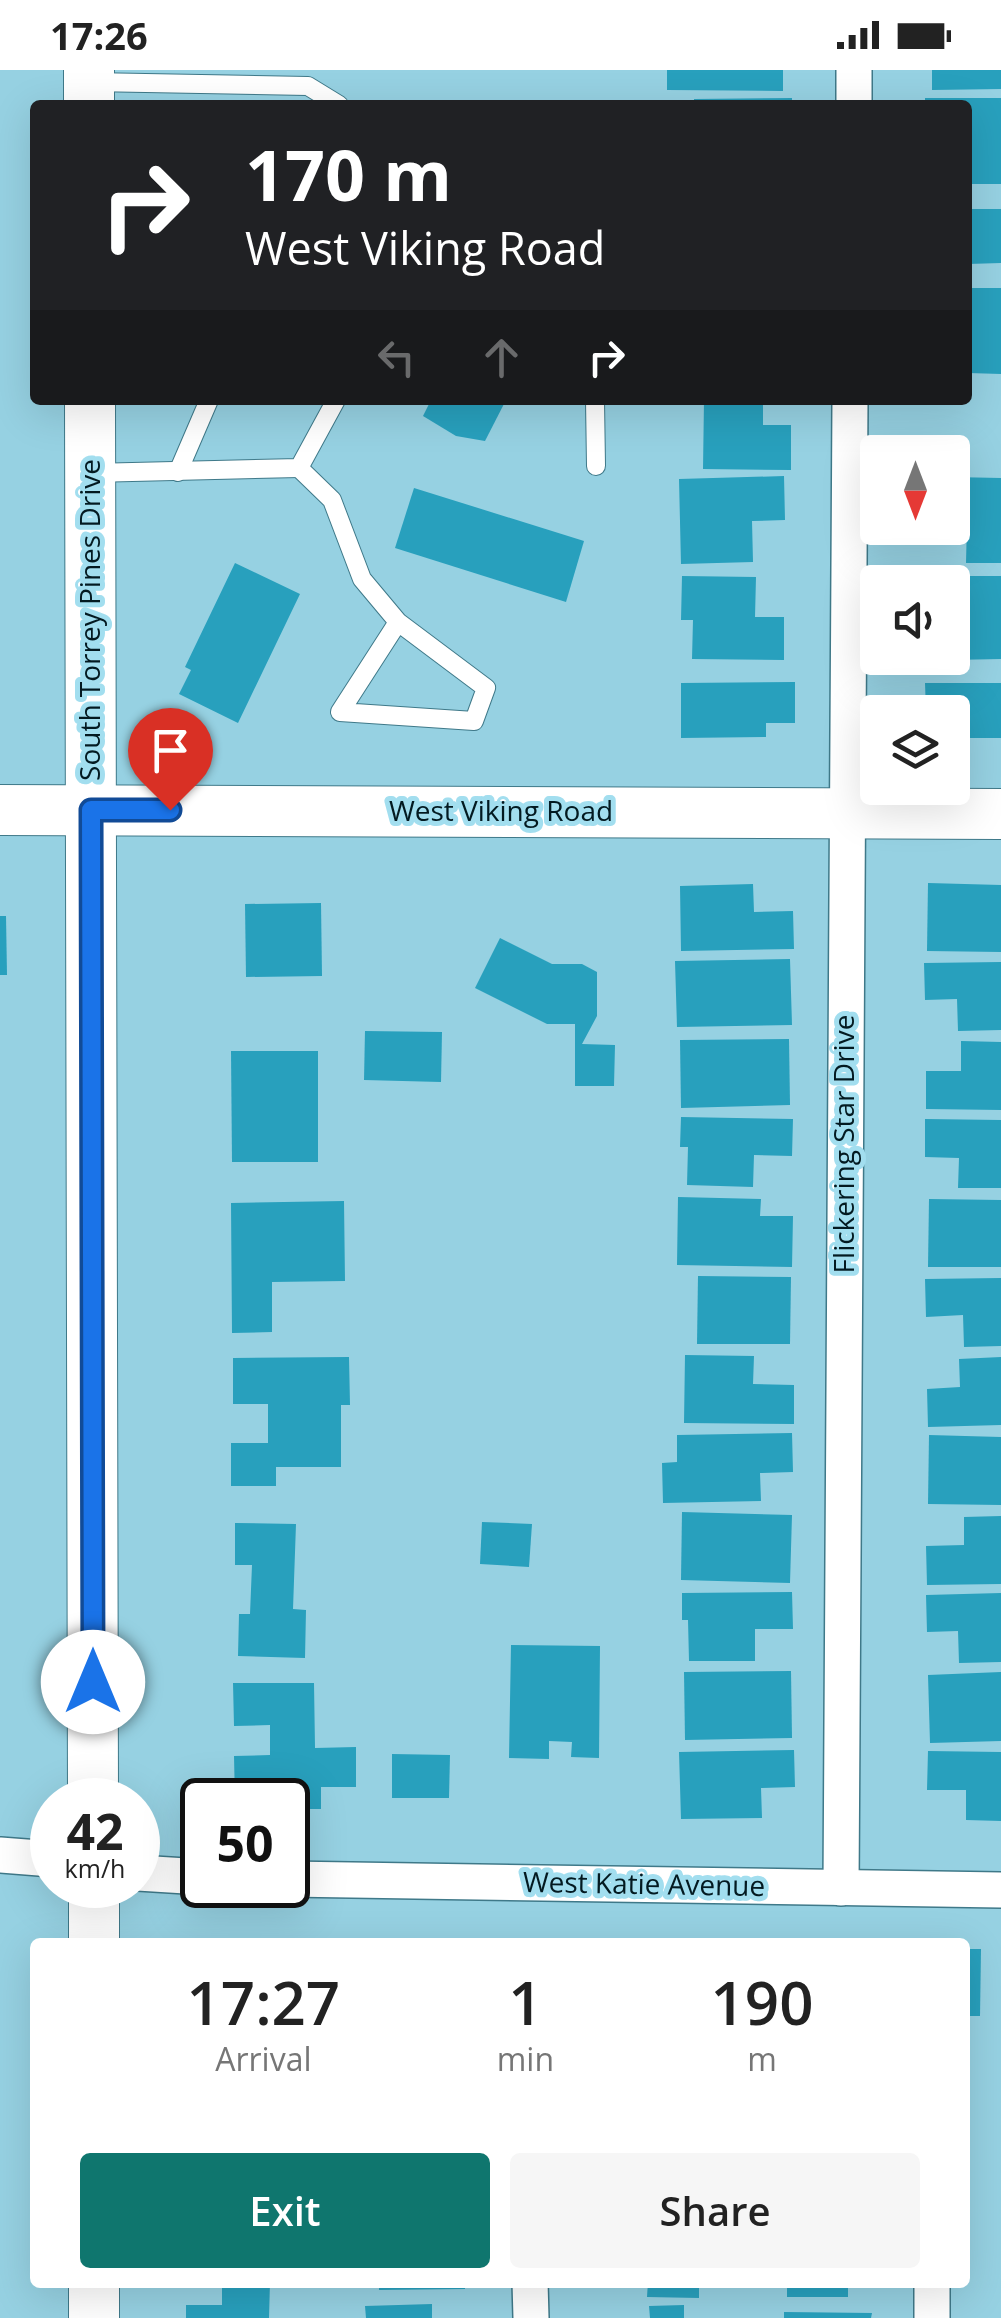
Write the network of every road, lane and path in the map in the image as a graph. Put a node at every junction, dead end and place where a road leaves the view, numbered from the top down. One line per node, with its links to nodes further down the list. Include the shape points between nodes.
1 (854, 70): 5 (street)
2 (218, 77): 3 (lane); 4 (lane, via 308,86)
3 (89, 86)
4 (330, 100)
5 (854, 100)
6 (90, 405): 14 (main road, South Torrey Pines Drive)
7 (207, 405): 13 (lane)
8 (333, 405): 12 (lane)
9 (595, 405): 11 (lane)
10 (850, 405): 18 (street, Flickering Star Drive)
11 (596, 466)
12 (300, 468): 13 (lane); 15 (lane, via 332,500 362,579)
13 (178, 472): 14 (lane)
14 (90, 473): 17 (main road, South Torrey Pines Drive)
15 (398, 622): 15 (lane, via 340,712 474,721 486,688)
16 (0, 810): 17 (main road, West Viking Road)
17 (91, 810): 18 (main road, West Viking Road); 20 (main road, South Torrey Pines Drive)
18 (845, 812): 19 (main road, West Viking Road); 24 (street, Flickering Star Drive)
19 (1001, 814)
20 (94, 1778)
21 (0, 1855): 22 (street)
22 (30, 1857)
23 (310, 1879): 24 (street, West Katie Avenue)
24 (841, 1888): 25 (street, West Katie Avenue)
25 (1001, 1890)
26 (94, 1908): 27 (main road)
27 (94, 1938)
28 (94, 2288): 31 (main road)
29 (530, 2288): 32 (street)
30 (932, 2288): 33 (street)
31 (94, 2318)
32 (530, 2318)
33 (932, 2318)

